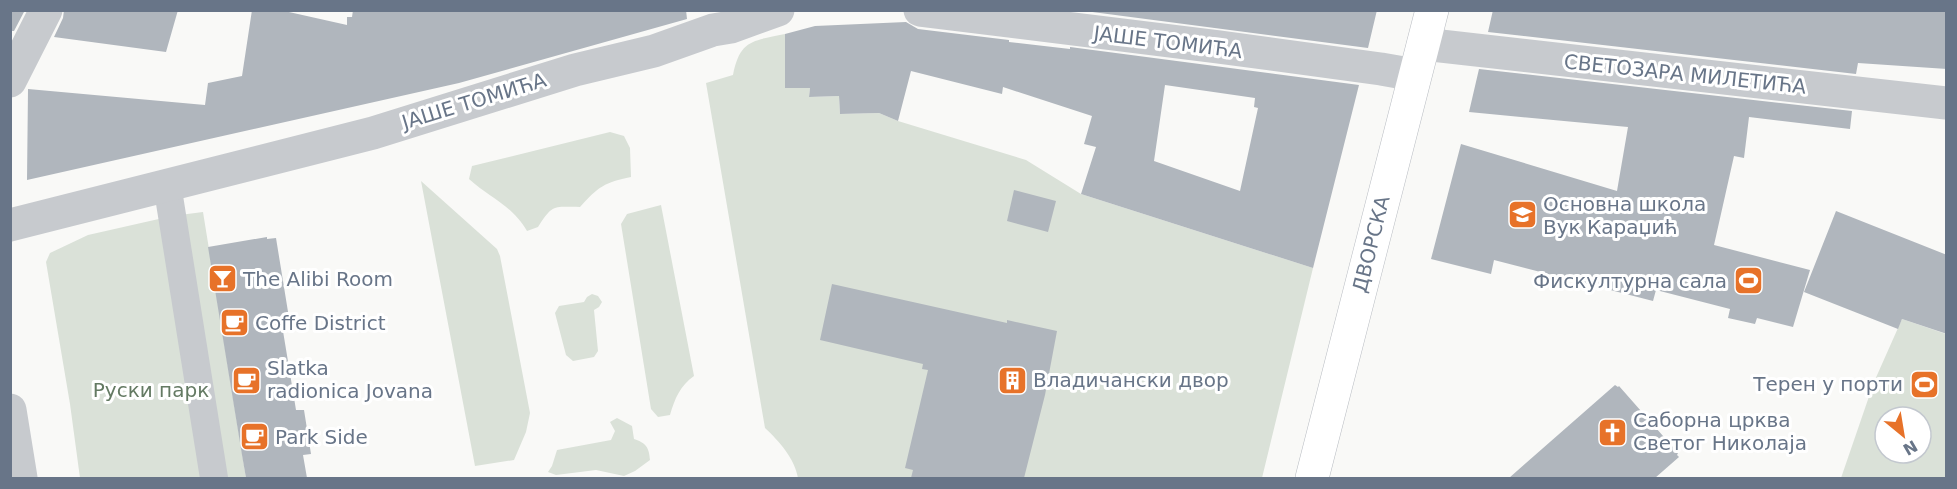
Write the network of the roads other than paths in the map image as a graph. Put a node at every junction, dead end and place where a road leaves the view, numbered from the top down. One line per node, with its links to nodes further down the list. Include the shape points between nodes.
1 (46, 10): 7 (street)
2 (778, 10): 5 (street, ЈАШЕ ТОМИЋА)
3 (920, 10): 6 (street, ЈАШЕ ТОМИЋА, via 1381,69)
4 (1432, 10): 6 (main road, ДВОРСКА)
5 (726, 19): 9 (street, ЈАШЕ ТОМИЋА, via 713,30 654,51 575,70 373,133)
6 (1419, 60): 8 (street, СВЕТОЗАРА МИЛЕТИЋА); 14 (main road, ДВОРСКА)
7 (10, 81)
8 (1947, 103)
9 (167, 184): 10 (street, ЈАШЕ ТОМИЋА); 13 (street)
10 (10, 225)
11 (10, 410): 12 (street)
12 (21, 478)
13 (214, 478)
14 (1312, 478)

